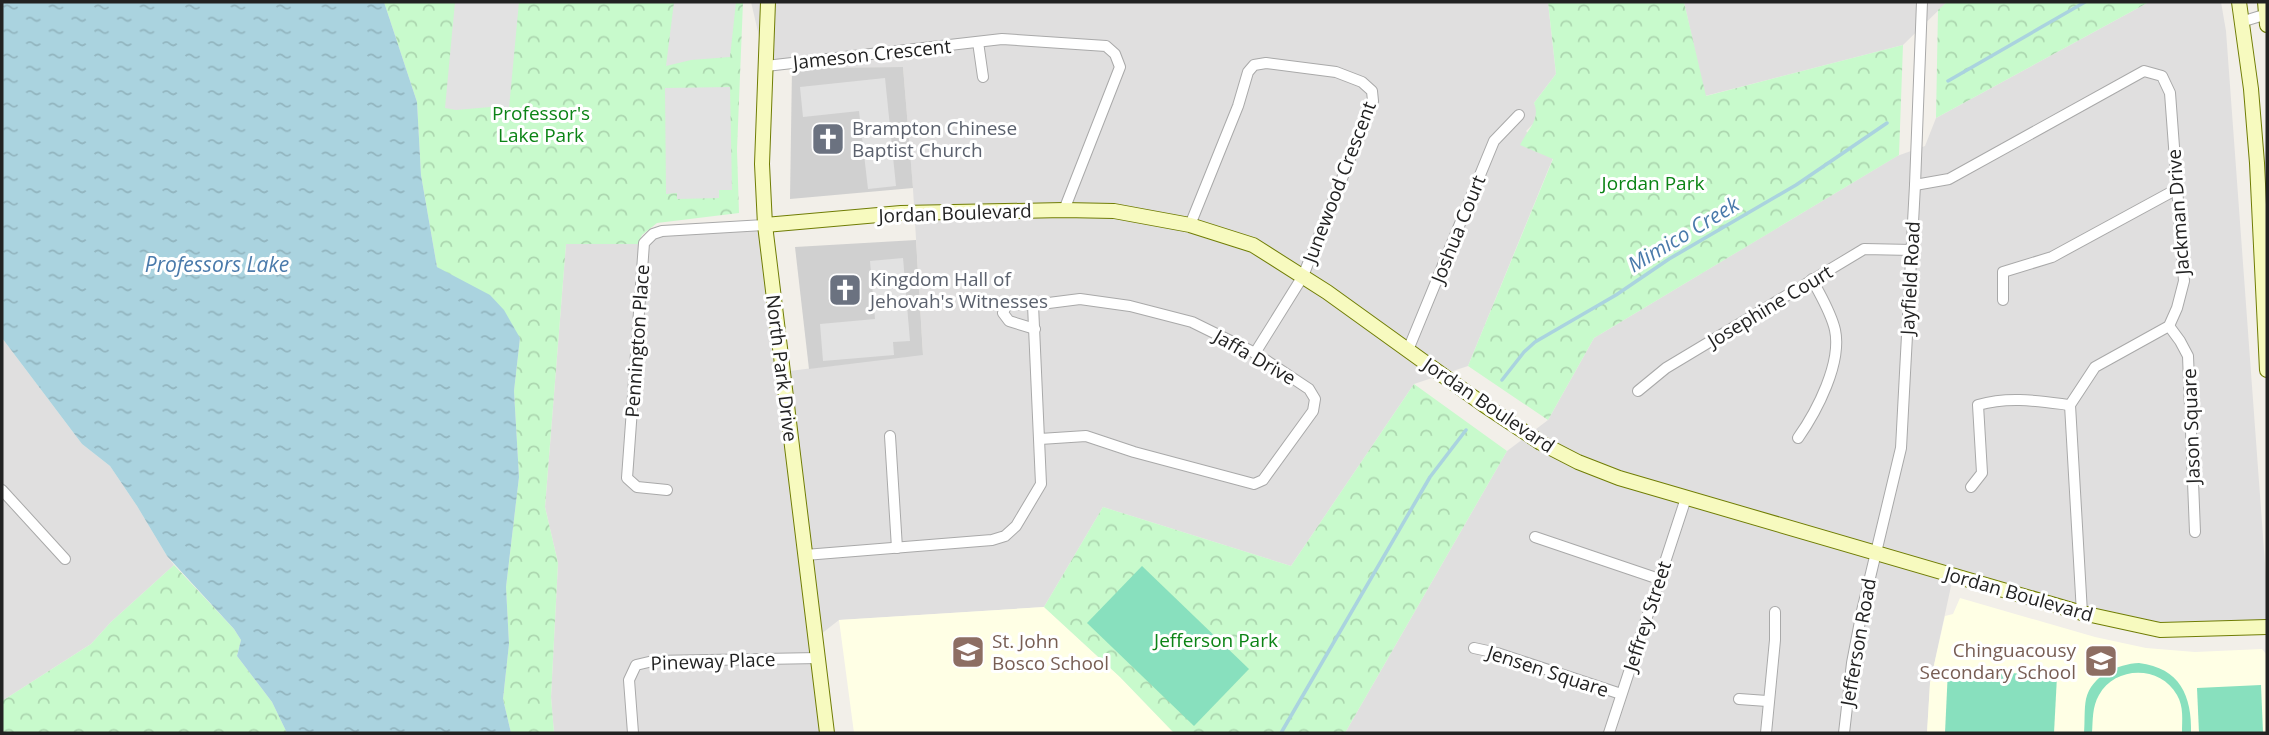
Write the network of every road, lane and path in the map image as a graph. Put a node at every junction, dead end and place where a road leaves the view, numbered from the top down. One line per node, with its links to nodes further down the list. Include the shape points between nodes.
1 (768, 2): 7 (street, North Park Drive)
2 (1922, 2): 10 (street, Jayfield Road)
3 (2239, 2): 5 (street)
4 (2266, 14): 5 (street)
5 (2241, 22): 24 (street, via 2257,163)
6 (978, 42): 7 (street, Jameson Crescent); 8 (street, Jameson Crescent); 12 (street, Jameson Crescent, via 1002,39 1106,46 1115,54 1120,67)
7 (766, 66): 13 (street, North Park Drive)
8 (983, 78)
9 (1519, 115): 22 (street, Joshua Court, via 1494,141)
10 (1915, 185): 11 (street, Jackman Drive, via 1949,179 2144,71 2162,76 2170,93); 15 (street, Jayfield Road)
11 (2177, 189): 18 (street, via 2052,257 2003,272); 20 (street, Jackman Drive, via 2184,281)
12 (1065, 210): 13 (street, Jordan Boulevard, via 901,213); 14 (street, Jordan Boulevard, via 1114,211)
13 (765, 225): 32 (street, Pennington Place, via 662,231 644,243 627,478 637,487); 38 (street, North Park Drive)
14 (1190, 225): 16 (street, Jordan Boulevard, via 1253,245); 16 (street, Junewood Crescent, via 1254,65 1336,72 1362,82 1372,91 1373,102)
15 (1912, 250): 17 (street, Josephine Court, via 1864,250); 37 (street, Jayfield Road, via 1901,448)
16 (1303, 276): 22 (street, Jordan Boulevard); 23 (street)
17 (1812, 279): 25 (street, Josephine Court, via 1666,368); 28 (street, via 1836,331 1836,350 1812,417)
18 (2003, 300)
19 (1033, 305): 21 (street); 21 (street, Jaffa Drive, via 1007,304 1003,313 1009,321); 23 (street, Jaffa Drive, via 1080,299 1130,306 1192,322)
20 (2169, 326): 26 (street, via 2095,367); 34 (street, Jason Square, via 2188,356)
21 (1035, 329): 29 (street)
22 (1408, 350): 33 (street, Jordan Boulevard, via 1541,443 1619,478)
23 (1255, 353): 29 (street, Jaffa Drive, via 1309,389 1315,400 1313,411 1263,480 1254,484 1086,436)
24 (2267, 370)
25 (1638, 391)
26 (2070, 405): 30 (street, via 1998,399 1978,405 1982,473); 42 (street)
27 (890, 436): 36 (street)
28 (1798, 438)
29 (1040, 439): 36 (street, via 1041,484 1005,536)
30 (1971, 487)
31 (2, 490): 39 (street)
32 (667, 490)
33 (1686, 498): 37 (street, Jordan Boulevard); 40 (street, Jeffrey Street)
34 (2195, 532)
35 (1535, 537): 40 (street)
36 (897, 548): 38 (street)
37 (1875, 552): 42 (street, Jordan Boulevard); 53 (street, Jefferson Road, via 1852,663)
38 (805, 555): 45 (street, North Park Drive)
39 (65, 559)
40 (1659, 579): 46 (street, Jeffrey Street)
41 (1775, 612): 48 (street)
42 (2082, 613): 43 (street, Jordan Boulevard, via 2160,630)
43 (2267, 627)
44 (1474, 648): 46 (street, Jensen Square)
45 (818, 658): 49 (street, Pineway Place, via 636,665 629,680); 50 (street, North Park Drive)
46 (1621, 694): 51 (street, Jeffrey Street)
47 (1740, 699): 48 (street)
48 (1767, 701): 52 (street)
49 (633, 733)
50 (827, 733)
51 (1609, 733)
52 (1766, 733)
53 (1844, 733)

